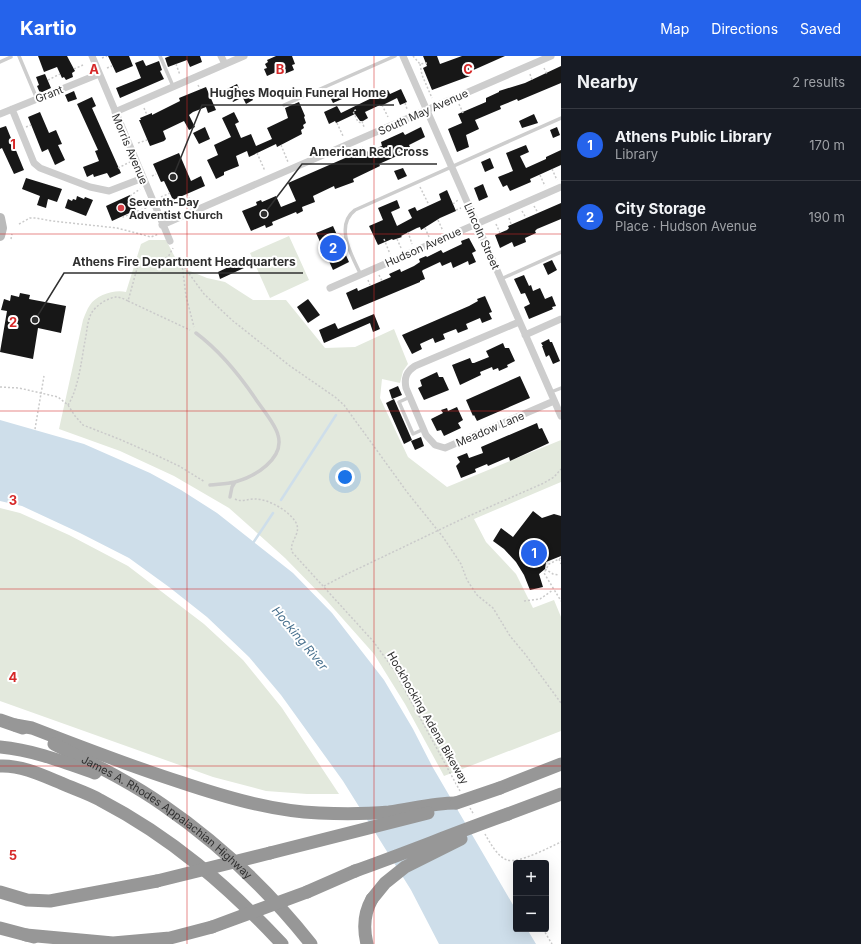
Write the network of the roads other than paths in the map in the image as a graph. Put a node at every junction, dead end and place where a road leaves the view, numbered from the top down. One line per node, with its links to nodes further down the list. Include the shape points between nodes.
1 (19, 56): 14 (lane)
2 (92, 56): 12 (street, Morris Avenue)
3 (160, 56): 13 (lane)
4 (221, 56): 11 (street)
5 (244, 56): 11 (street)
6 (395, 56): 15 (lane)
7 (403, 56): 17 (street, Lincoln Street)
8 (551, 56): 17 (street, South May Avenue)
9 (11, 57): 10 (lane)
10 (0, 62)
11 (225, 64): 13 (street)
12 (99, 74): 14 (street, Grant); 18 (street, Morris Avenue)
13 (174, 86): 18 (street)
14 (37, 99): 16 (street, Grant)
15 (284, 105)
16 (12, 109): 19 (street, Grant); 22 (street, via 34,163 40,168 109,191)
17 (427, 110): 21 (street, Lincoln Street); 26 (street, South May Avenue)
18 (115, 112): 22 (street, Morris Avenue)
19 (0, 114)
20 (561, 118): 21 (lane)
21 (451, 167): 25 (street, Lincoln Street); 30 (lane, via 355,210 348,218 347,241)
22 (143, 178): 26 (street, Morris Avenue)
23 (559, 184): 25 (street, Hudson Avenue)
24 (0, 218): 27 (main road)
25 (476, 224): 30 (street, Hudson Avenue); 31 (street, Lincoln Street)
26 (163, 227): 28 (street, Morris Avenue)
27 (0, 236)
28 (172, 244)
29 (561, 252): 31 (lane)
30 (361, 275): 32 (street, Hudson Avenue)
31 (501, 279): 34 (street, Lincoln Street)
32 (330, 288)
33 (561, 320): 36 (street)
34 (519, 322): 36 (street, Lincoln Street); 39 (street, Meadow Lane, via 412,368 405,382)
35 (196, 332): 43 (lane, via 212,345 242,379 278,435 277,450 272,460 264,468)
36 (525, 335): 38 (street, Lincoln Street)
37 (561, 388): 38 (lane)
38 (550, 392): 40 (street, Lincoln Street)
39 (410, 397): 42 (street, Meadow Lane); 42 (lane, via 399,402 413,434)
40 (554, 401): 41 (street, Lincoln Street); 42 (street, Meadow Lane, via 445,448 435,445)
41 (561, 416)
42 (424, 429)
43 (235, 482): 44 (lane); 45 (lane)
44 (210, 485)
45 (230, 497)
46 (0, 720): 47 (highway, James A. Rhodes Appalachian Highway)
47 (16, 725): 51 (highway, James A. Rhodes Appalachian Highway); 53 (highway, via 32,728 146,771 212,792 296,811 354,814 389,812)
48 (0, 747): 51 (highway, via 27,751 58,760)
49 (560, 764): 53 (highway, bridge)
50 (0, 766): 59 (highway, via 32,772 99,799 154,831 187,854 225,887)
51 (136, 788): 60 (highway, James A. Rhodes Appalachian Highway, via 164,805 251,878)
52 (561, 794): 54 (highway)
53 (462, 800): 55 (highway, bridge, via 426,814 157,881 50,901 27,900)
54 (508, 814): 57 (highway, bridge, via 212,928 170,938 113,943); 61 (highway, bridge, via 405,867 385,883 368,907 364,934)
55 (0, 892)
56 (0, 928): 57 (highway)
57 (26, 935): 58 (highway)
58 (54, 944)
59 (282, 944)
60 (311, 944)
61 (367, 944)

